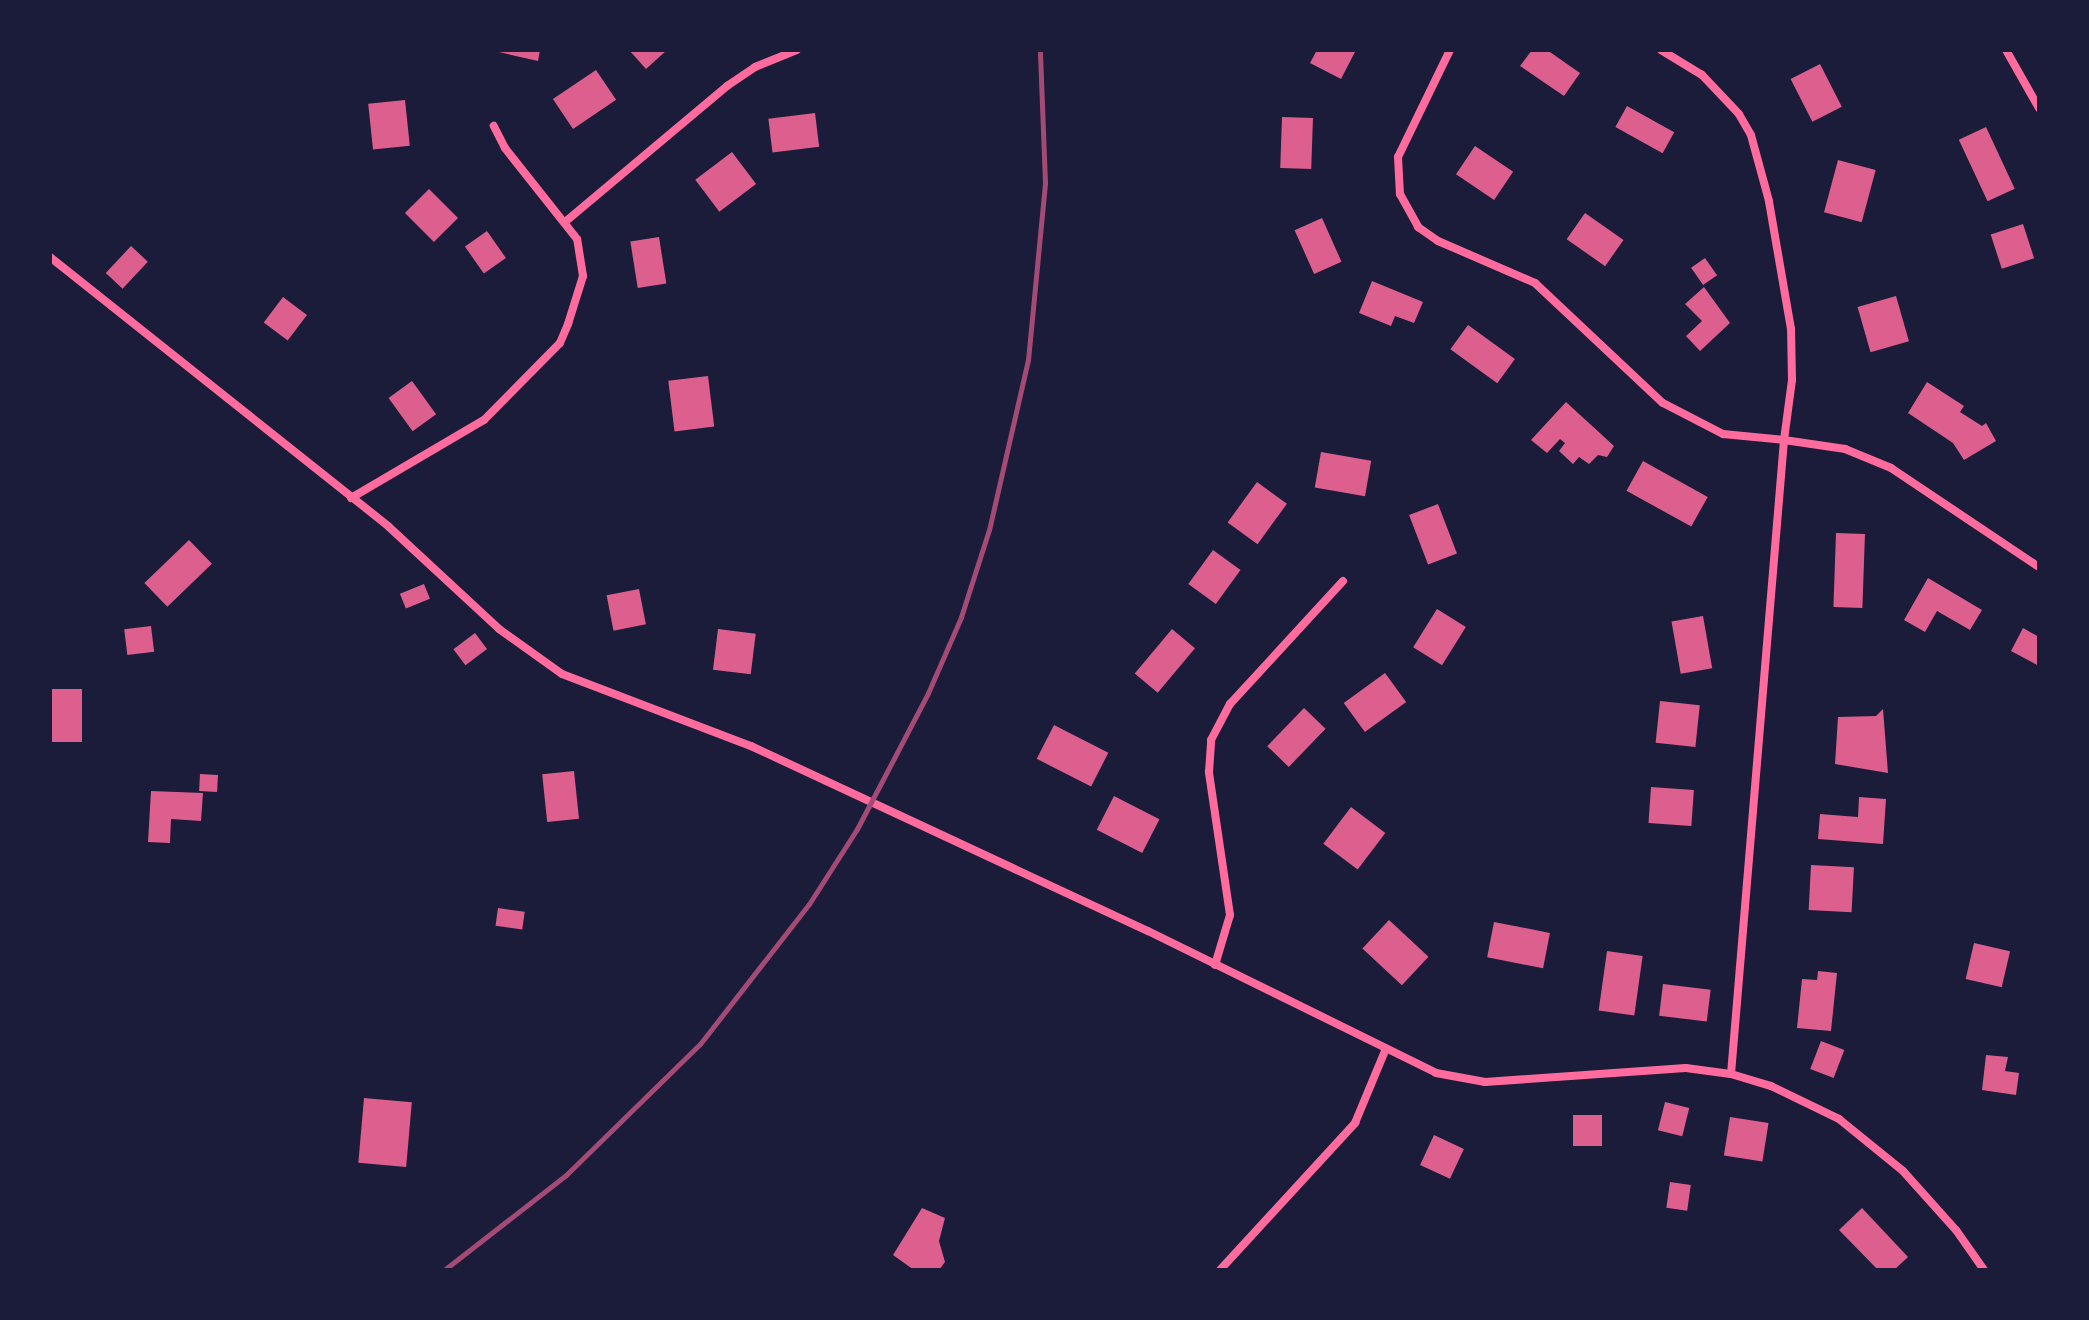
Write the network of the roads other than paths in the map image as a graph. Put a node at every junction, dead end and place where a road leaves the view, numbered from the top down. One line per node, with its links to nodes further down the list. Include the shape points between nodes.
1 (797, 50): 7 (street, via 727,86)
2 (1450, 50): 9 (street, via 1398,158 1400,194 1418,227 1535,283 1663,404 1723,434)
3 (1661, 50): 9 (street, via 1702,75 1751,134 1791,329)
4 (2006, 50): 5 (street)
5 (2039, 108)
6 (494, 126): 7 (street)
7 (565, 222): 10 (street, via 581,251 583,276 560,343 484,420)
8 (50, 257): 10 (street)
9 (1784, 440): 11 (street, via 1845,449 1891,468); 15 (street)
10 (352, 498): 13 (street, via 499,629 562,674 751,746)
11 (2039, 567)
12 (1343, 581): 13 (street, via 1230,704 1211,740 1209,772 1230,914)
13 (1216, 965): 14 (street)
14 (1385, 1051): 15 (street, via 1436,1073 1486,1082 1644,1068); 16 (street, via 1355,1123)
15 (1732, 1074): 17 (street, via 1806,1101 1858,1133 1929,1198)
16 (1220, 1270)
17 (1984, 1270)

